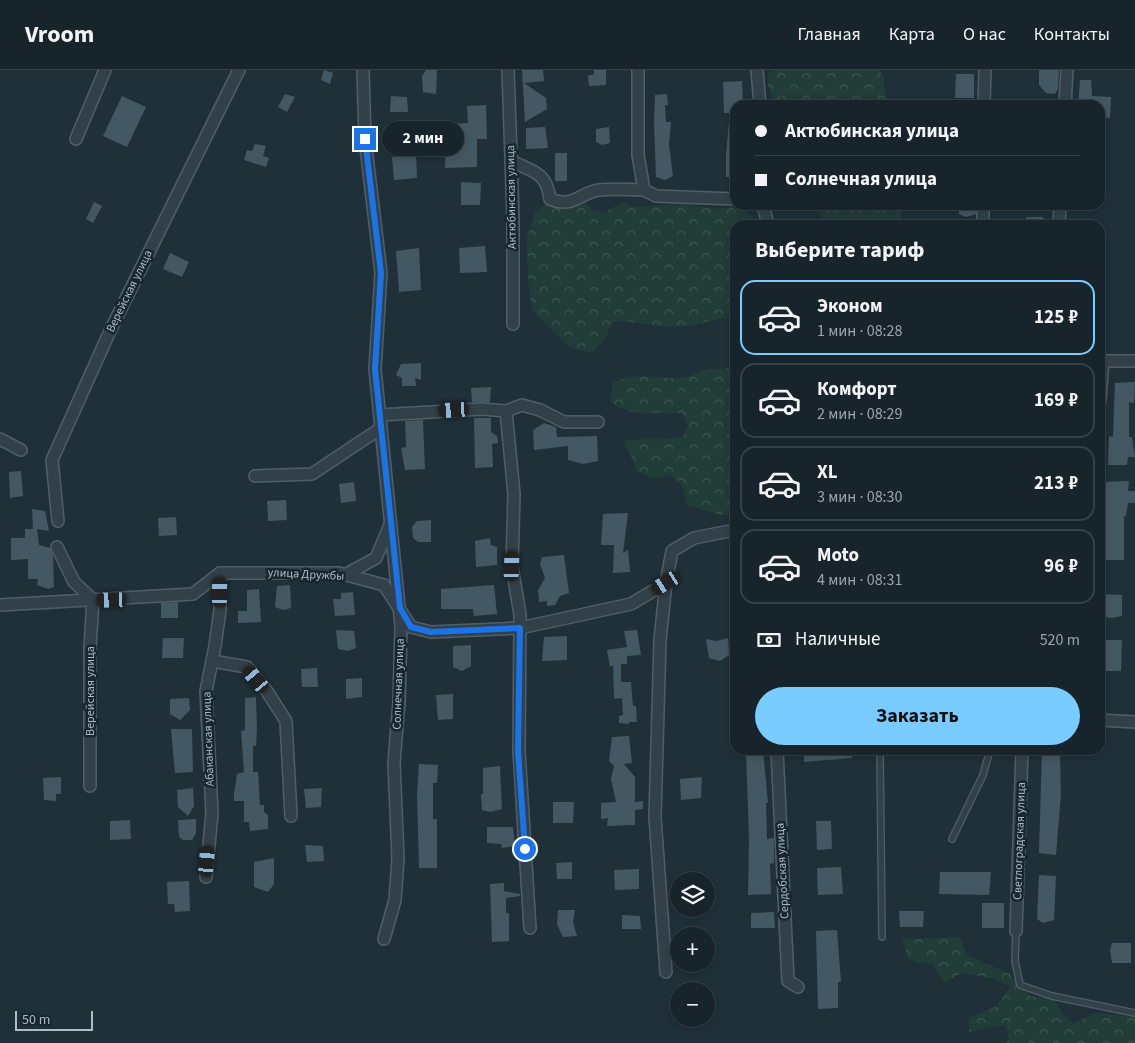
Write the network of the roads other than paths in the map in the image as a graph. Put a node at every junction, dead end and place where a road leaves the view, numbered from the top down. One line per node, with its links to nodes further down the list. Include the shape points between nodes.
1 (105, 70): 12 (street)
2 (239, 70): 26 (street, Верейская улица, via 110,330 52,460)
3 (363, 70): 20 (street, Солнечная улица, via 365,139 381,273 375,369)
4 (508, 70): 13 (street, Актюбинская улица)
5 (638, 70): 14 (street, via 638,155)
6 (758, 70): 9 (street)
7 (985, 70): 10 (street)
8 (1067, 70): 11 (street)
9 (760, 100)
10 (984, 100)
11 (1065, 100)
12 (76, 139)
13 (511, 161): 14 (street, via 544,177 550,199 559,202 580,199 598,190); 16 (street, Актюбинская улица)
14 (644, 190): 15 (street, via 656,196)
15 (730, 198)
16 (513, 324)
17 (1105, 361): 18 (street)
18 (1135, 361)
19 (506, 411): 20 (street, via 482,409); 21 (street, via 522,404 564,422); 36 (street, via 514,494 512,566)
20 (380, 415): 22 (street, Солнечная улица)
21 (598, 422)
22 (381, 428): 25 (street, via 312,474); 27 (street, Солнечная улица)
23 (0, 439): 24 (street)
24 (20, 450)
25 (255, 476)
26 (58, 521)
27 (391, 524): 31 (street, via 376,558); 35 (street, Солнечная улица)
28 (730, 531): 32 (street, via 694,538 672,551)
29 (56, 547): 33 (street, via 74,582)
30 (220, 573): 31 (street, улица Дружбы, via 276,571); 33 (street, via 193,594); 37 (street, Абаканская улица, via 220,610)
31 (345, 575): 35 (street, улица Дружбы, via 384,584)
32 (666, 583): 36 (street, улица Дружбы, via 631,604); 52 (street, via 660,640 655,817)
33 (93, 600): 34 (street); 44 (street, Верейская улица)
34 (0, 606)
35 (400, 608): 36 (street, улица Дружбы, via 411,627 431,632); 51 (street, Солнечная улица, via 399,702 394,763 398,859 395,900)
36 (520, 628): 48 (street, via 518,751)
37 (212, 661): 45 (street, via 247,667 286,722); 47 (street, Абаканская улица, via 206,691 212,813)
38 (1105, 720): 39 (street)
39 (1135, 722)
40 (777, 755): 53 (street, Сердобская улица, via 788,981)
41 (880, 755): 50 (lane)
42 (989, 755): 46 (lane, via 983,775)
43 (1022, 755): 49 (street, Светлоградская улица)
44 (90, 786)
45 (291, 816)
46 (952, 839)
47 (206, 877)
48 (530, 928)
49 (1016, 931): 54 (lane, via 1020,985 1052,996)
50 (882, 937)
51 (384, 939)
52 (666, 972)
53 (798, 988)
54 (1135, 1013)

